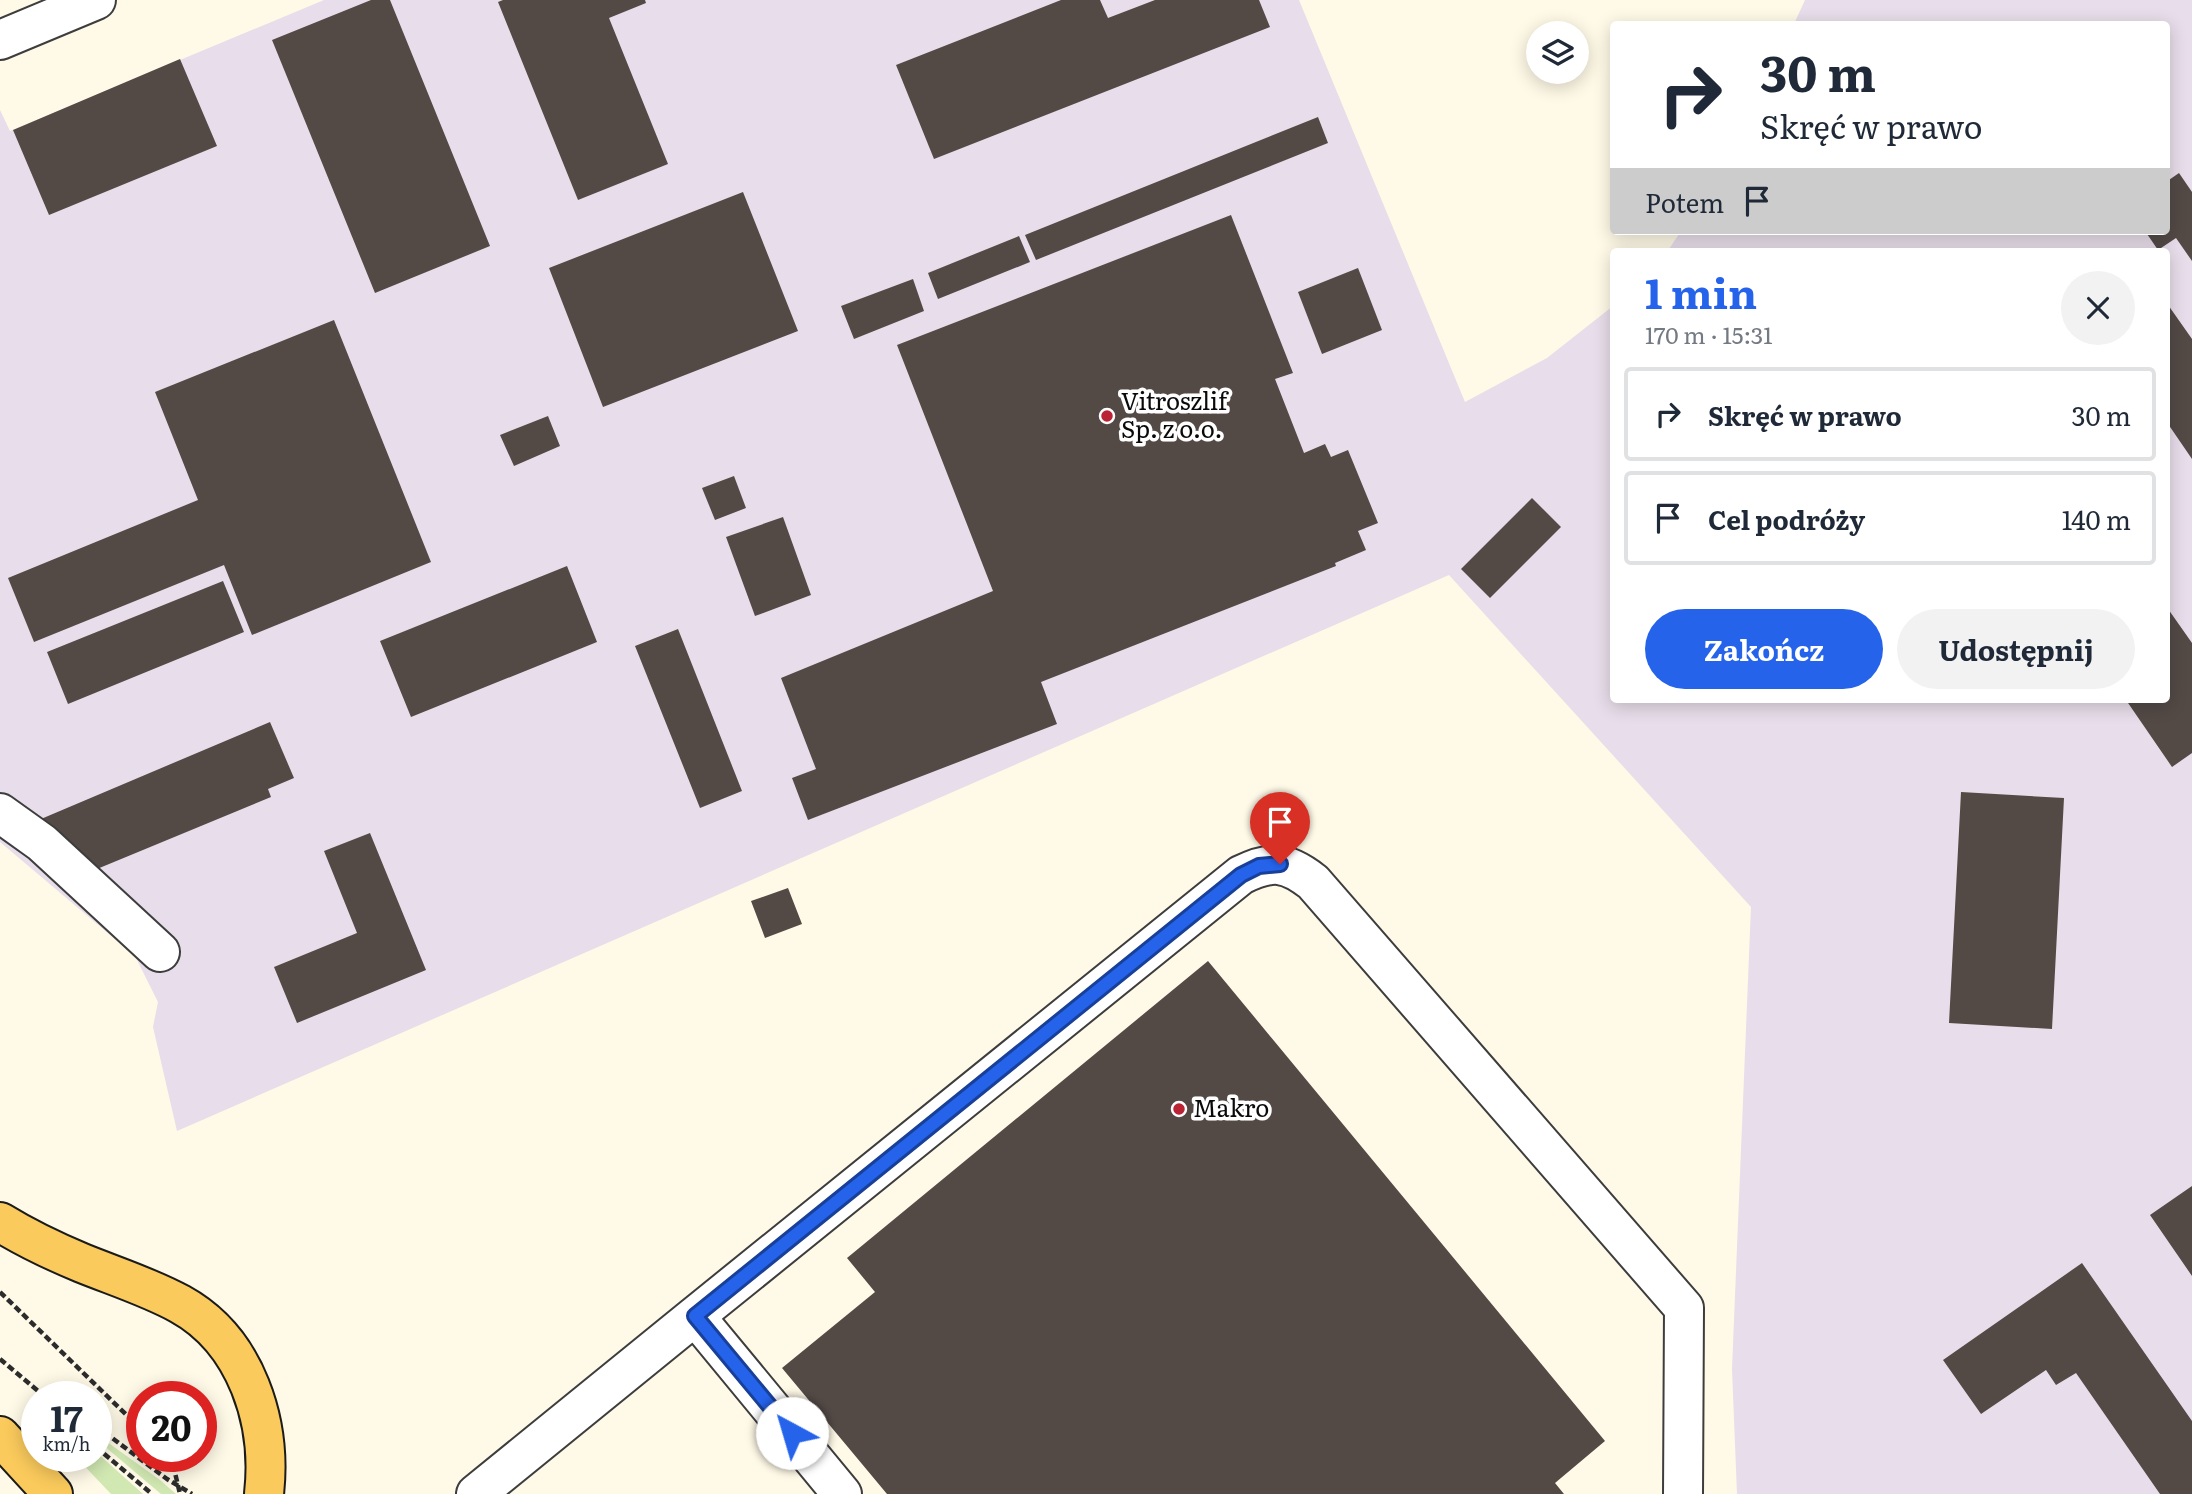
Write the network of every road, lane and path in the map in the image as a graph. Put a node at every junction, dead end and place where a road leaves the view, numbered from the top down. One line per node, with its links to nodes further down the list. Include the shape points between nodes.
1 (74, 4): 2 (street)
2 (0, 40)
3 (0, 813): 4 (street, via 42,843)
4 (160, 952)
5 (0, 1222): 20 (main road, via 31,1241 183,1305 203,1321 245,1372 254,1396 267,1466)
6 (0, 1292): 10 (path)
7 (695, 1316): 21 (street); 22 (street); 23 (street, via 1241,875 1259,866 1280,864 1313,882 1684,1308)
8 (0, 1359): 9 (path)
9 (27, 1381)
10 (126, 1414)
11 (0, 1437): 16 (main road)
12 (112, 1438): 15 (path)
13 (112, 1460): 17 (path)
14 (175, 1472): 15 (path)
15 (179, 1486): 18 (path); 19 (path)
16 (53, 1494)
17 (152, 1494)
18 (180, 1494)
19 (192, 1494)
20 (264, 1494)
21 (476, 1494)
22 (842, 1494)
23 (1683, 1494)

